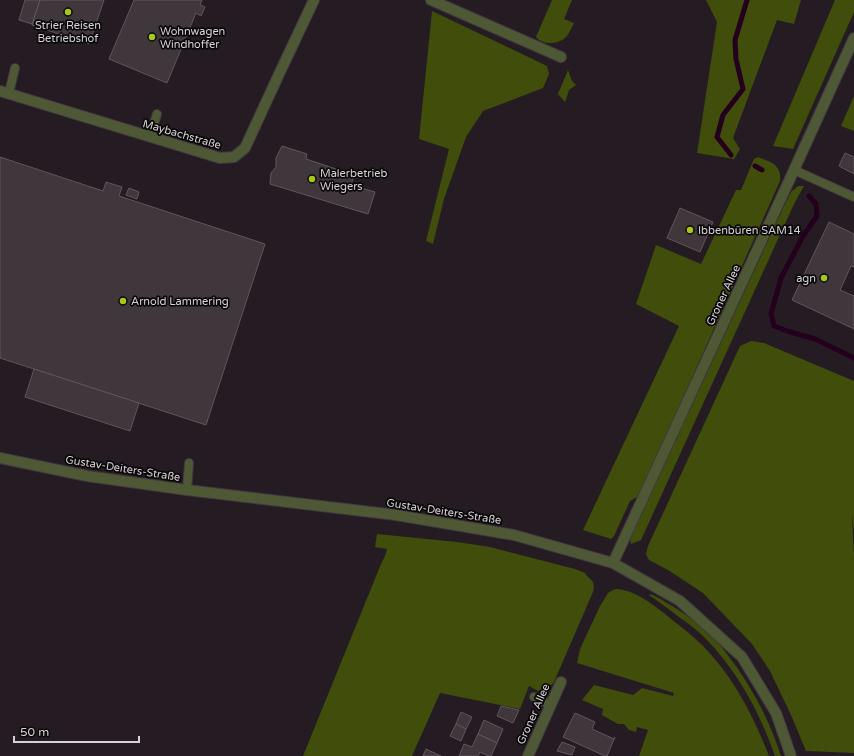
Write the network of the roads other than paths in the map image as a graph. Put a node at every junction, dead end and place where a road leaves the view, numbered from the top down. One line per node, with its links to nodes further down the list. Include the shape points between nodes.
1 (314, 0): 8 (street, Maybachstraße, via 245,148 234,157 220,158)
2 (431, 0): 4 (street)
3 (854, 38): 9 (street, Groner Allee)
4 (561, 57)
5 (15, 68): 6 (lane)
6 (4, 92): 8 (street, Maybachstraße)
7 (157, 114): 8 (lane)
8 (150, 137)
9 (794, 170): 10 (lane); 14 (street, Groner Allee)
10 (854, 197)
11 (0, 458): 13 (street, Gustav-Deiters-Straße, via 87,476)
12 (189, 463): 13 (lane)
13 (186, 490): 14 (street, Gustav-Deiters-Straße, via 396,515 514,535)
14 (613, 563): 19 (street, Gustav-Deiters-Straße, via 680,601 742,658 776,713)
15 (561, 682): 17 (street, Groner Allee)
16 (534, 696): 17 (lane)
17 (551, 705): 18 (street, Groner Allee)
18 (528, 756)
19 (791, 756)

